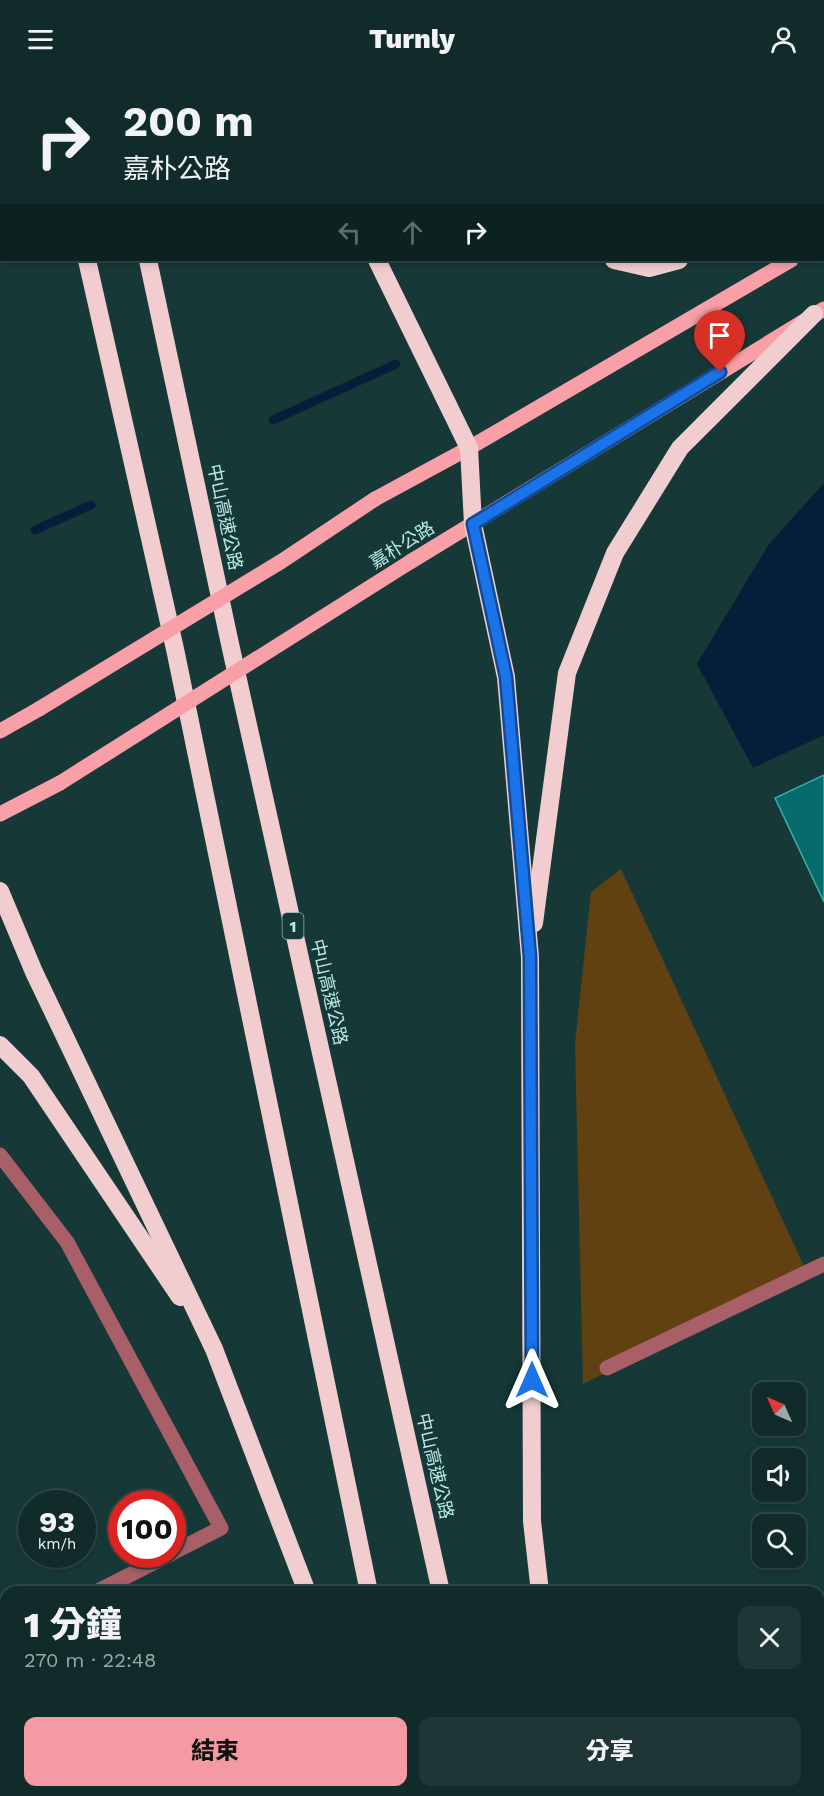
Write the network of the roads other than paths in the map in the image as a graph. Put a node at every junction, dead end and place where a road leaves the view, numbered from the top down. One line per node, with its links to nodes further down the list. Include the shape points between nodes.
1 (87, 261): 23 (highway, via 175,649)
2 (148, 261): 24 (highway, 中山高速公路 / 1)
3 (377, 261): 8 (highway)
4 (619, 261): 5 (highway, via 649,267)
5 (675, 261)
6 (789, 261): 8 (main road)
7 (819, 311): 9 (main road, 嘉朴公路); 13 (highway, via 680,448 615,553 567,673)
8 (469, 448): 9 (highway); 10 (main road, bridge, via 375,499 282,561)
9 (473, 524): 11 (main road, 嘉朴公路, bridge, via 60,783); 13 (highway, via 506,677)
10 (0, 731)
11 (0, 814)
12 (0, 891): 17 (highway, via 34,972)
13 (530, 957): 25 (highway, via 532,1521)
14 (0, 1045): 17 (highway, via 31,1076)
15 (0, 1155): 19 (lane, via 67,1242 221,1528)
16 (824, 1264): 18 (lane)
17 (214, 1349): 22 (highway)
18 (607, 1368)
19 (186, 1547)
20 (144, 1568): 21 (lane)
21 (108, 1586)
22 (305, 1586)
23 (368, 1586)
24 (440, 1586)
25 (539, 1586)

